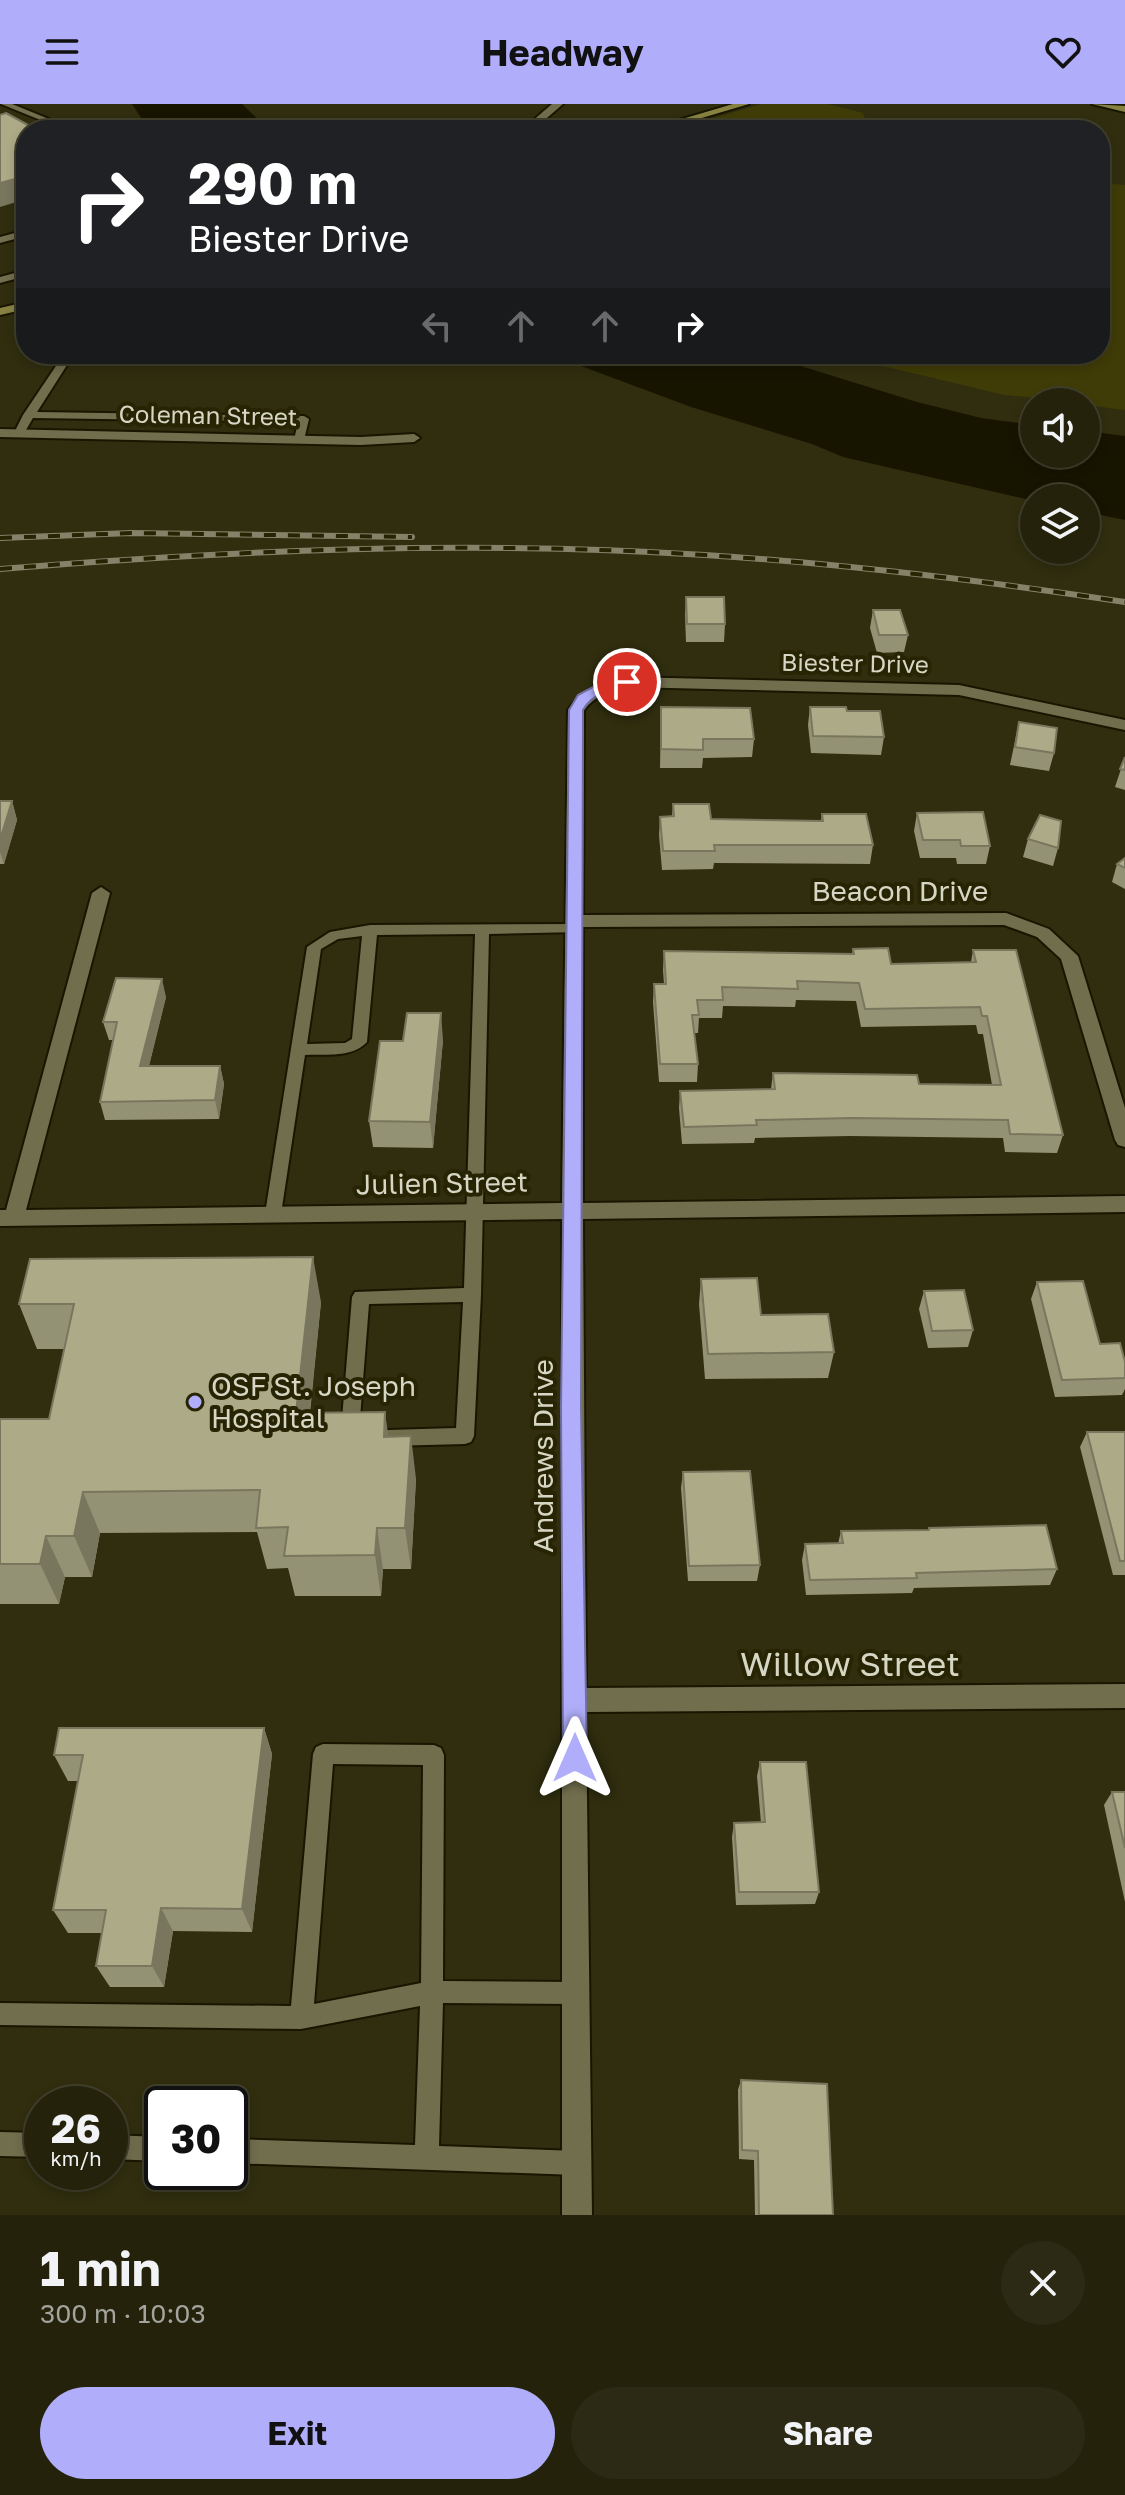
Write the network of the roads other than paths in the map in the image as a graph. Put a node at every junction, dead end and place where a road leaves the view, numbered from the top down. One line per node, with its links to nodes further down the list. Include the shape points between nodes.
1 (5, 104): 6 (lane)
2 (558, 104): 7 (street)
3 (744, 104): 8 (main road)
4 (1097, 104): 5 (main road)
5 (1125, 109)
6 (46, 120)
7 (539, 120)
8 (686, 120)
9 (62, 364): 10 (lane)
10 (28, 415): 12 (lane); 14 (lane, via 304,419)
11 (0, 433): 12 (street, Coleman Street)
12 (19, 433): 14 (street, Coleman Street)
13 (414, 438): 14 (street, Coleman Street)
14 (299, 440)
15 (583, 698): 16 (street, Biester Drive, via 607,685 627,682 959,690); 18 (street, Andrews Drive, via 576,710 573,758)
16 (1125, 725)
17 (101, 893): 27 (street)
18 (576, 925): 20 (lane); 22 (street, Beacon Drive, via 1006,919 1043,933 1069,956); 24 (street, Andrews Drive)
19 (370, 930): 20 (lane); 21 (lane, via 335,935 314,947); 21 (lane, via 359,1042 348,1048)
20 (482, 930): 25 (lane)
21 (297, 1050): 26 (lane)
22 (1125, 1140)
23 (1125, 1204): 24 (street, Julien Street)
24 (574, 1209): 25 (street, Julien Street); 30 (street, Andrews Drive)
25 (473, 1211): 26 (street, Julien Street); 28 (lane)
26 (273, 1214): 27 (street, Julien Street)
27 (7, 1218)
28 (472, 1295): 28 (lane, via 361,1297 349,1439 465,1436)
29 (1125, 1696): 30 (street, Willow Street)
30 (575, 1700): 32 (street, Andrews Drive)
31 (432, 1992): 32 (lane); 34 (lane); 34 (lane, via 434,1755 323,1754); 38 (lane)
32 (575, 1993): 39 (street, Andrews Drive)
33 (0, 2014): 34 (lane)
34 (301, 2018)
35 (0, 2144): 36 (lane)
36 (24, 2145)
37 (248, 2152): 38 (lane)
38 (427, 2158): 39 (lane)
39 (577, 2163): 40 (street, Andrews Drive)
40 (577, 2215)

